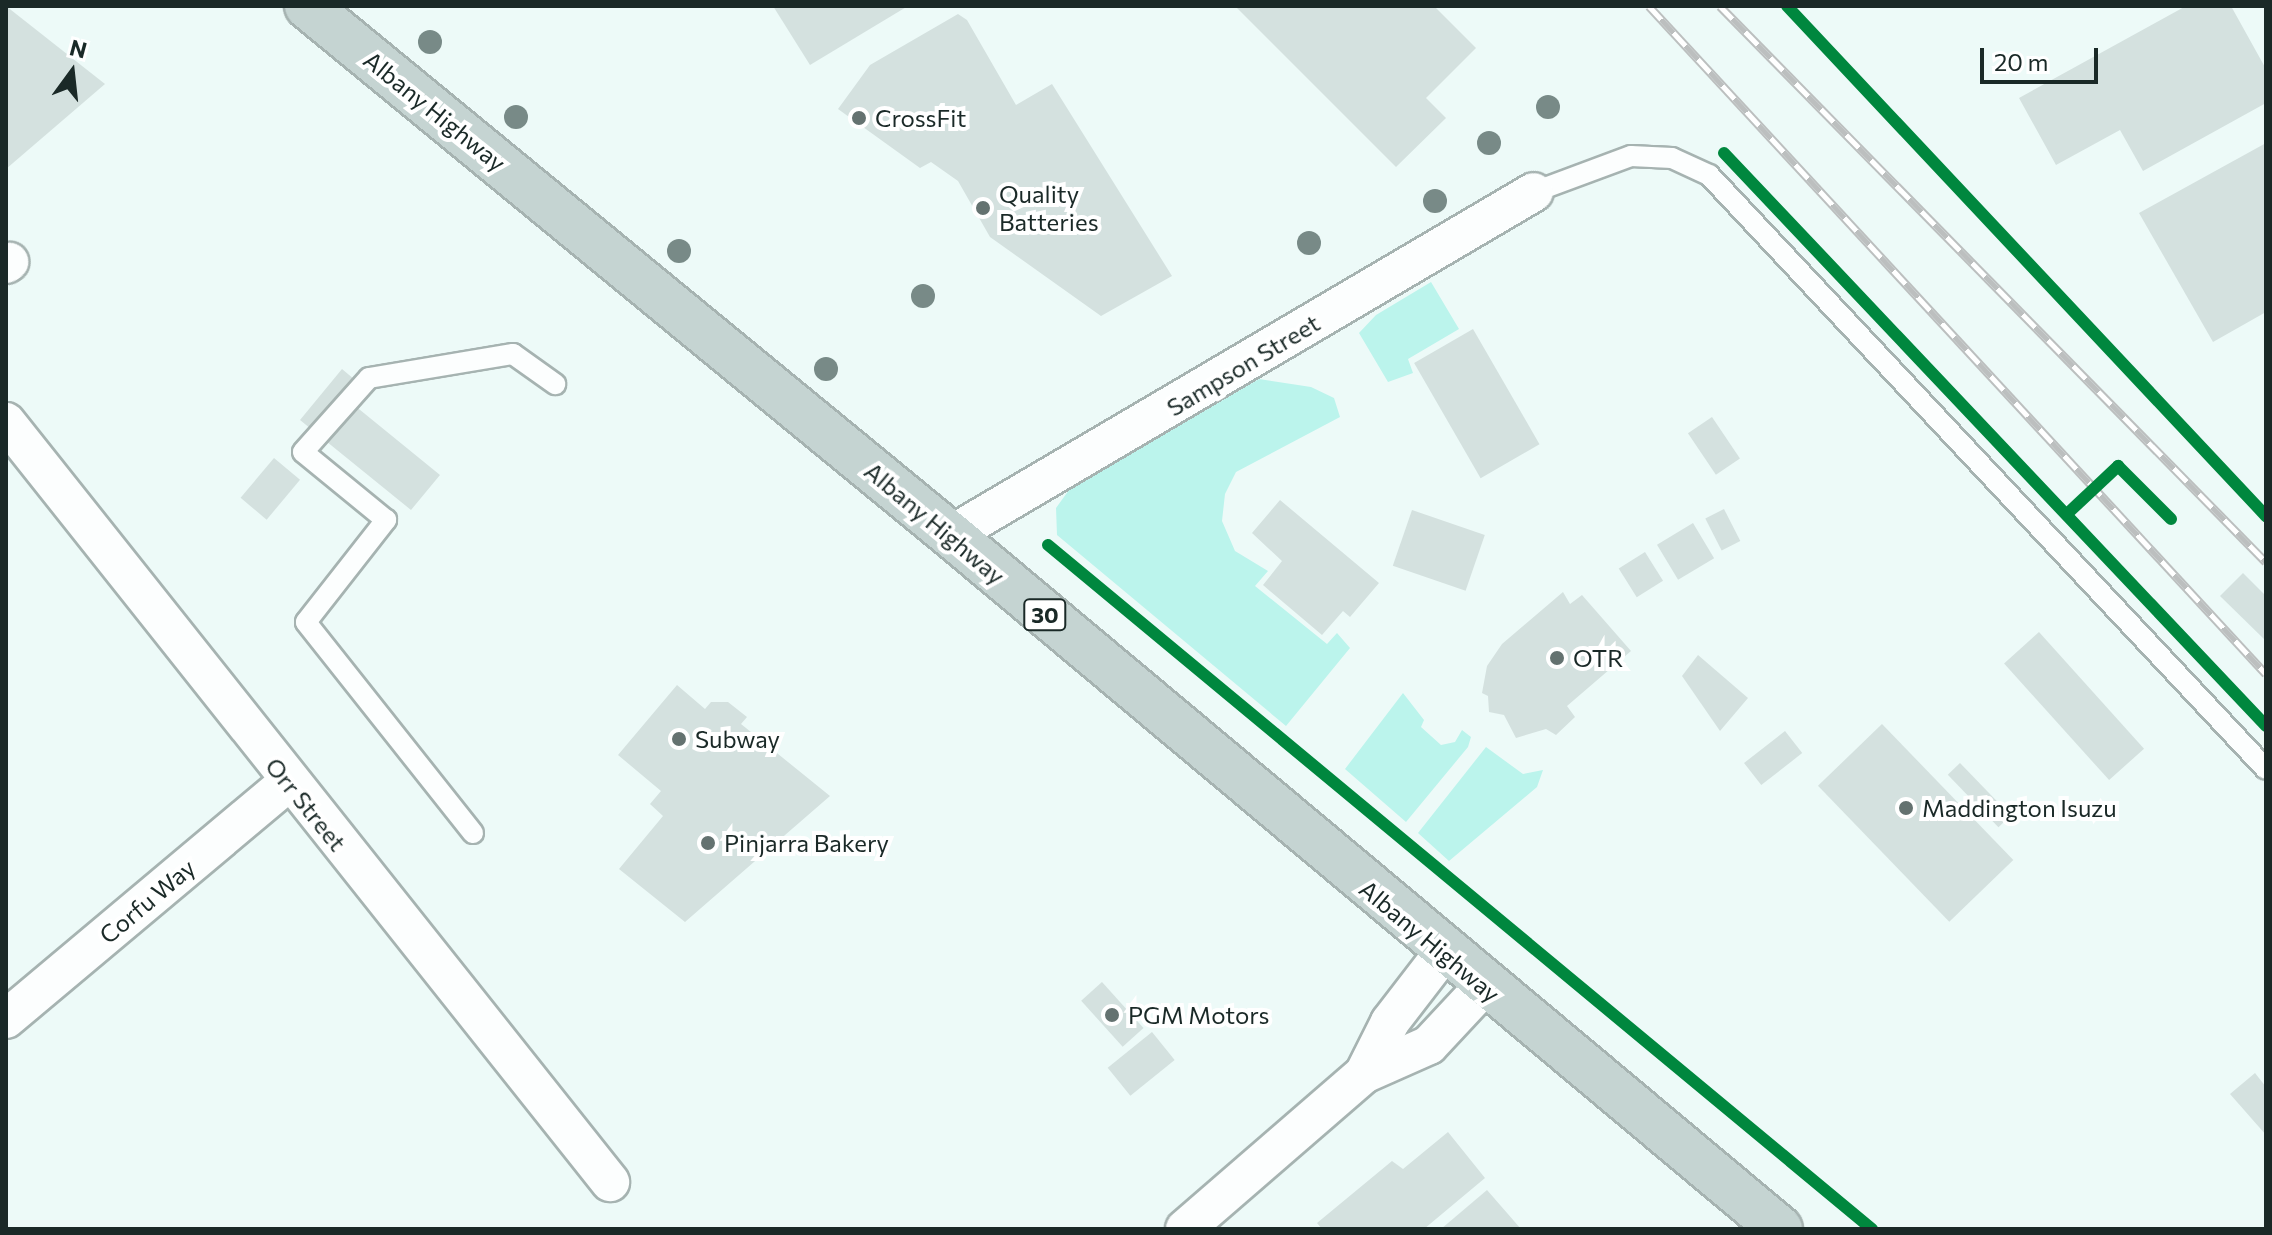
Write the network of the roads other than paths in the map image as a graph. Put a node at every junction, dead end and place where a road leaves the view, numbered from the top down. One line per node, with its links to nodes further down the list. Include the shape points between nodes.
1 (307, 6): 5 (highway, Albany Highway / 30)
2 (1534, 192): 5 (street, Sampson Street); 6 (lane, via 1631,156 1672,158 1709,175)
3 (555, 384): 8 (lane, via 513,354 369,378 303,452 386,520 306,622)
4 (6, 422): 7 (street, Orr Street)
5 (951, 535): 9 (highway, Albany Highway / 30)
6 (2266, 769)
7 (288, 782): 11 (street, Corfu Way); 13 (street, Orr Street)
8 (473, 833)
9 (1444, 952): 10 (highway, Albany Highway / 30); 12 (street, via 1390,1022)
10 (1484, 986): 12 (street, via 1429,1045); 15 (highway, Albany Highway / 30)
11 (6, 1019)
12 (1364, 1074): 14 (street)
13 (610, 1182)
14 (1185, 1229)
15 (1780, 1229)

